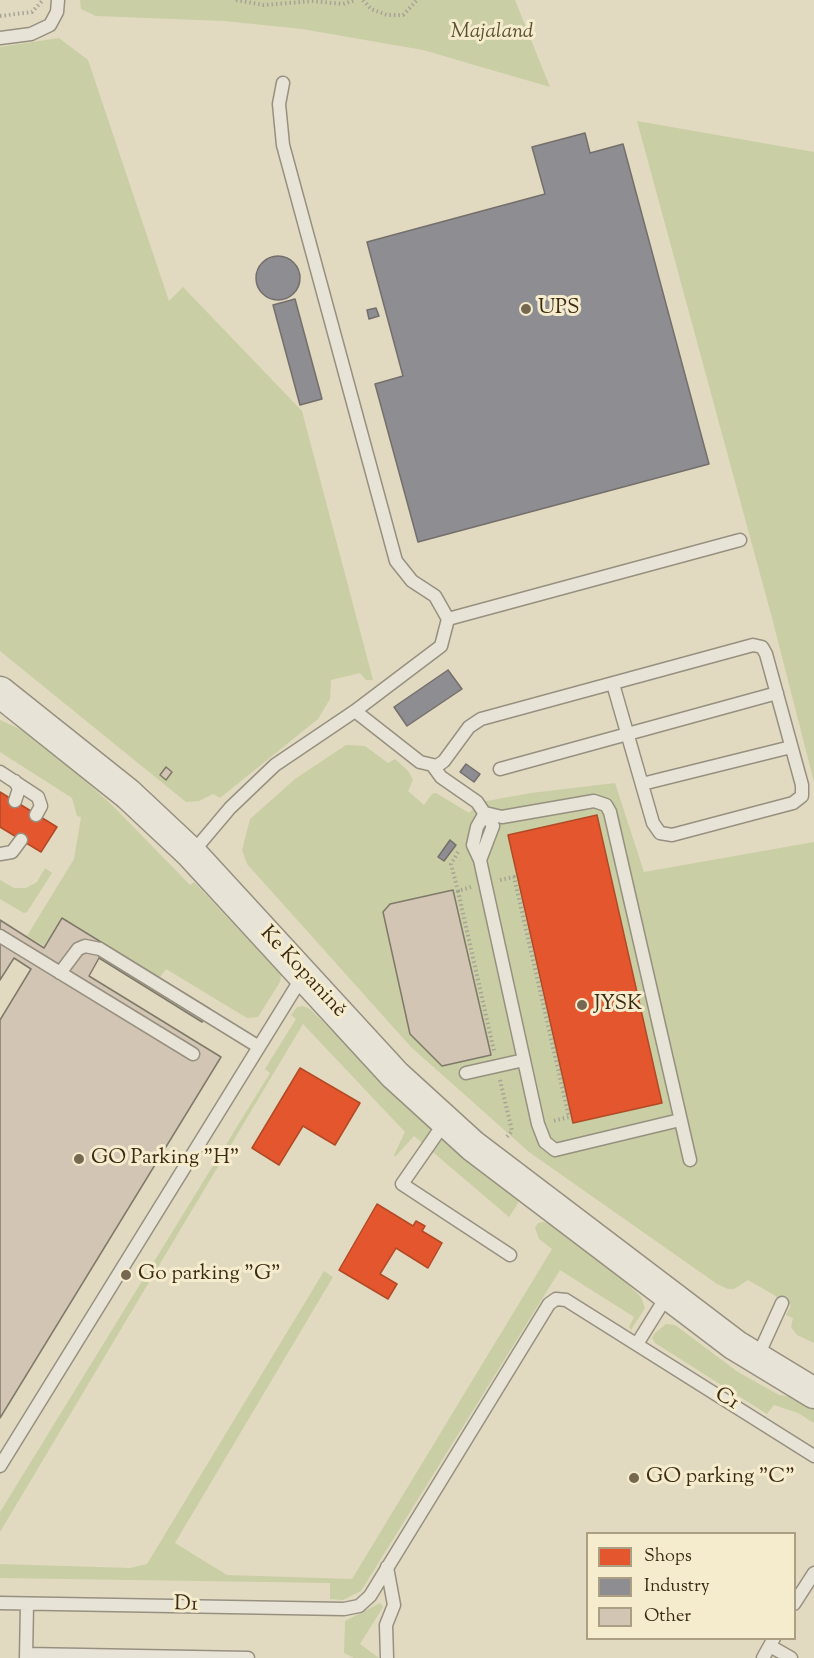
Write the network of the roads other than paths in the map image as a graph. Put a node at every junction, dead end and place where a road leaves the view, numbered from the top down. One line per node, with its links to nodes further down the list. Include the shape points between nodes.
1 (58, 0): 2 (lane, via 50,25 31,34)
2 (0, 38)
3 (283, 83): 5 (lane, via 279,104 283,144 396,561 412,581 435,596)
4 (740, 540): 5 (lane)
5 (448, 619): 9 (lane, via 441,646)
6 (613, 684): 8 (lane, via 753,645 762,647 766,654); 10 (lane); 12 (lane, via 481,718 469,727 444,761)
7 (0, 692): 22 (street, Ke Kopanině, via 128,794)
8 (777, 693): 10 (lane); 11 (lane)
9 (355, 711): 12 (lane, via 420,762); 22 (lane, via 275,765 230,808)
10 (628, 734): 13 (lane); 16 (lane)
11 (791, 747): 16 (lane); 16 (lane, via 802,785 801,796 792,803 672,835 660,833 653,823)
12 (433, 766): 18 (lane, via 441,777 477,802)
13 (500, 769)
14 (0, 772): 15 (lane)
15 (15, 781): 17 (lane, via 19,793); 19 (lane, via 38,797 41,806)
16 (642, 784)
17 (15, 801)
18 (484, 813): 28 (lane, via 473,845 480,860); 30 (lane, via 502,817 594,801 606,805)
19 (36, 815)
20 (21, 840): 21 (lane, via 12,852)
21 (0, 854)
22 (191, 854): 25 (street, Ke Kopanině)
23 (0, 936): 24 (lane)
24 (60, 973): 26 (lane, via 73,952 93,947); 27 (lane)
25 (304, 974): 26 (lane); 31 (street, Ke Kopanině, via 395,1075)
26 (259, 1047): 40 (lane)
27 (193, 1054)
28 (524, 1060): 29 (lane); 30 (lane, via 538,1124 545,1142 555,1150)
29 (466, 1073)
30 (680, 1120): 32 (lane)
31 (446, 1121): 33 (lane, via 402,1184); 34 (street, Ke Kopanině, via 473,1146)
32 (690, 1160)
33 (510, 1255)
34 (668, 1294): 36 (lane); 37 (street, Ke Kopanině)
35 (782, 1303): 37 (lane)
36 (637, 1344): 39 (lane, C1); 41 (lane, C1, via 566,1300 552,1301)
37 (756, 1359): 38 (street, Ke Kopanině)
38 (814, 1393)
39 (814, 1456)
40 (0, 1466)
41 (388, 1566): 45 (lane, D1, via 365,1602 344,1609); 49 (lane, via 394,1605 386,1625)
42 (814, 1573): 43 (lane)
43 (796, 1602)
44 (0, 1603): 45 (lane, D1)
45 (27, 1604): 47 (lane)
46 (772, 1642): 50 (lane); 51 (lane)
47 (26, 1656): 48 (lane)
48 (248, 1658)
49 (387, 1658)
50 (763, 1658)
51 (790, 1658)

